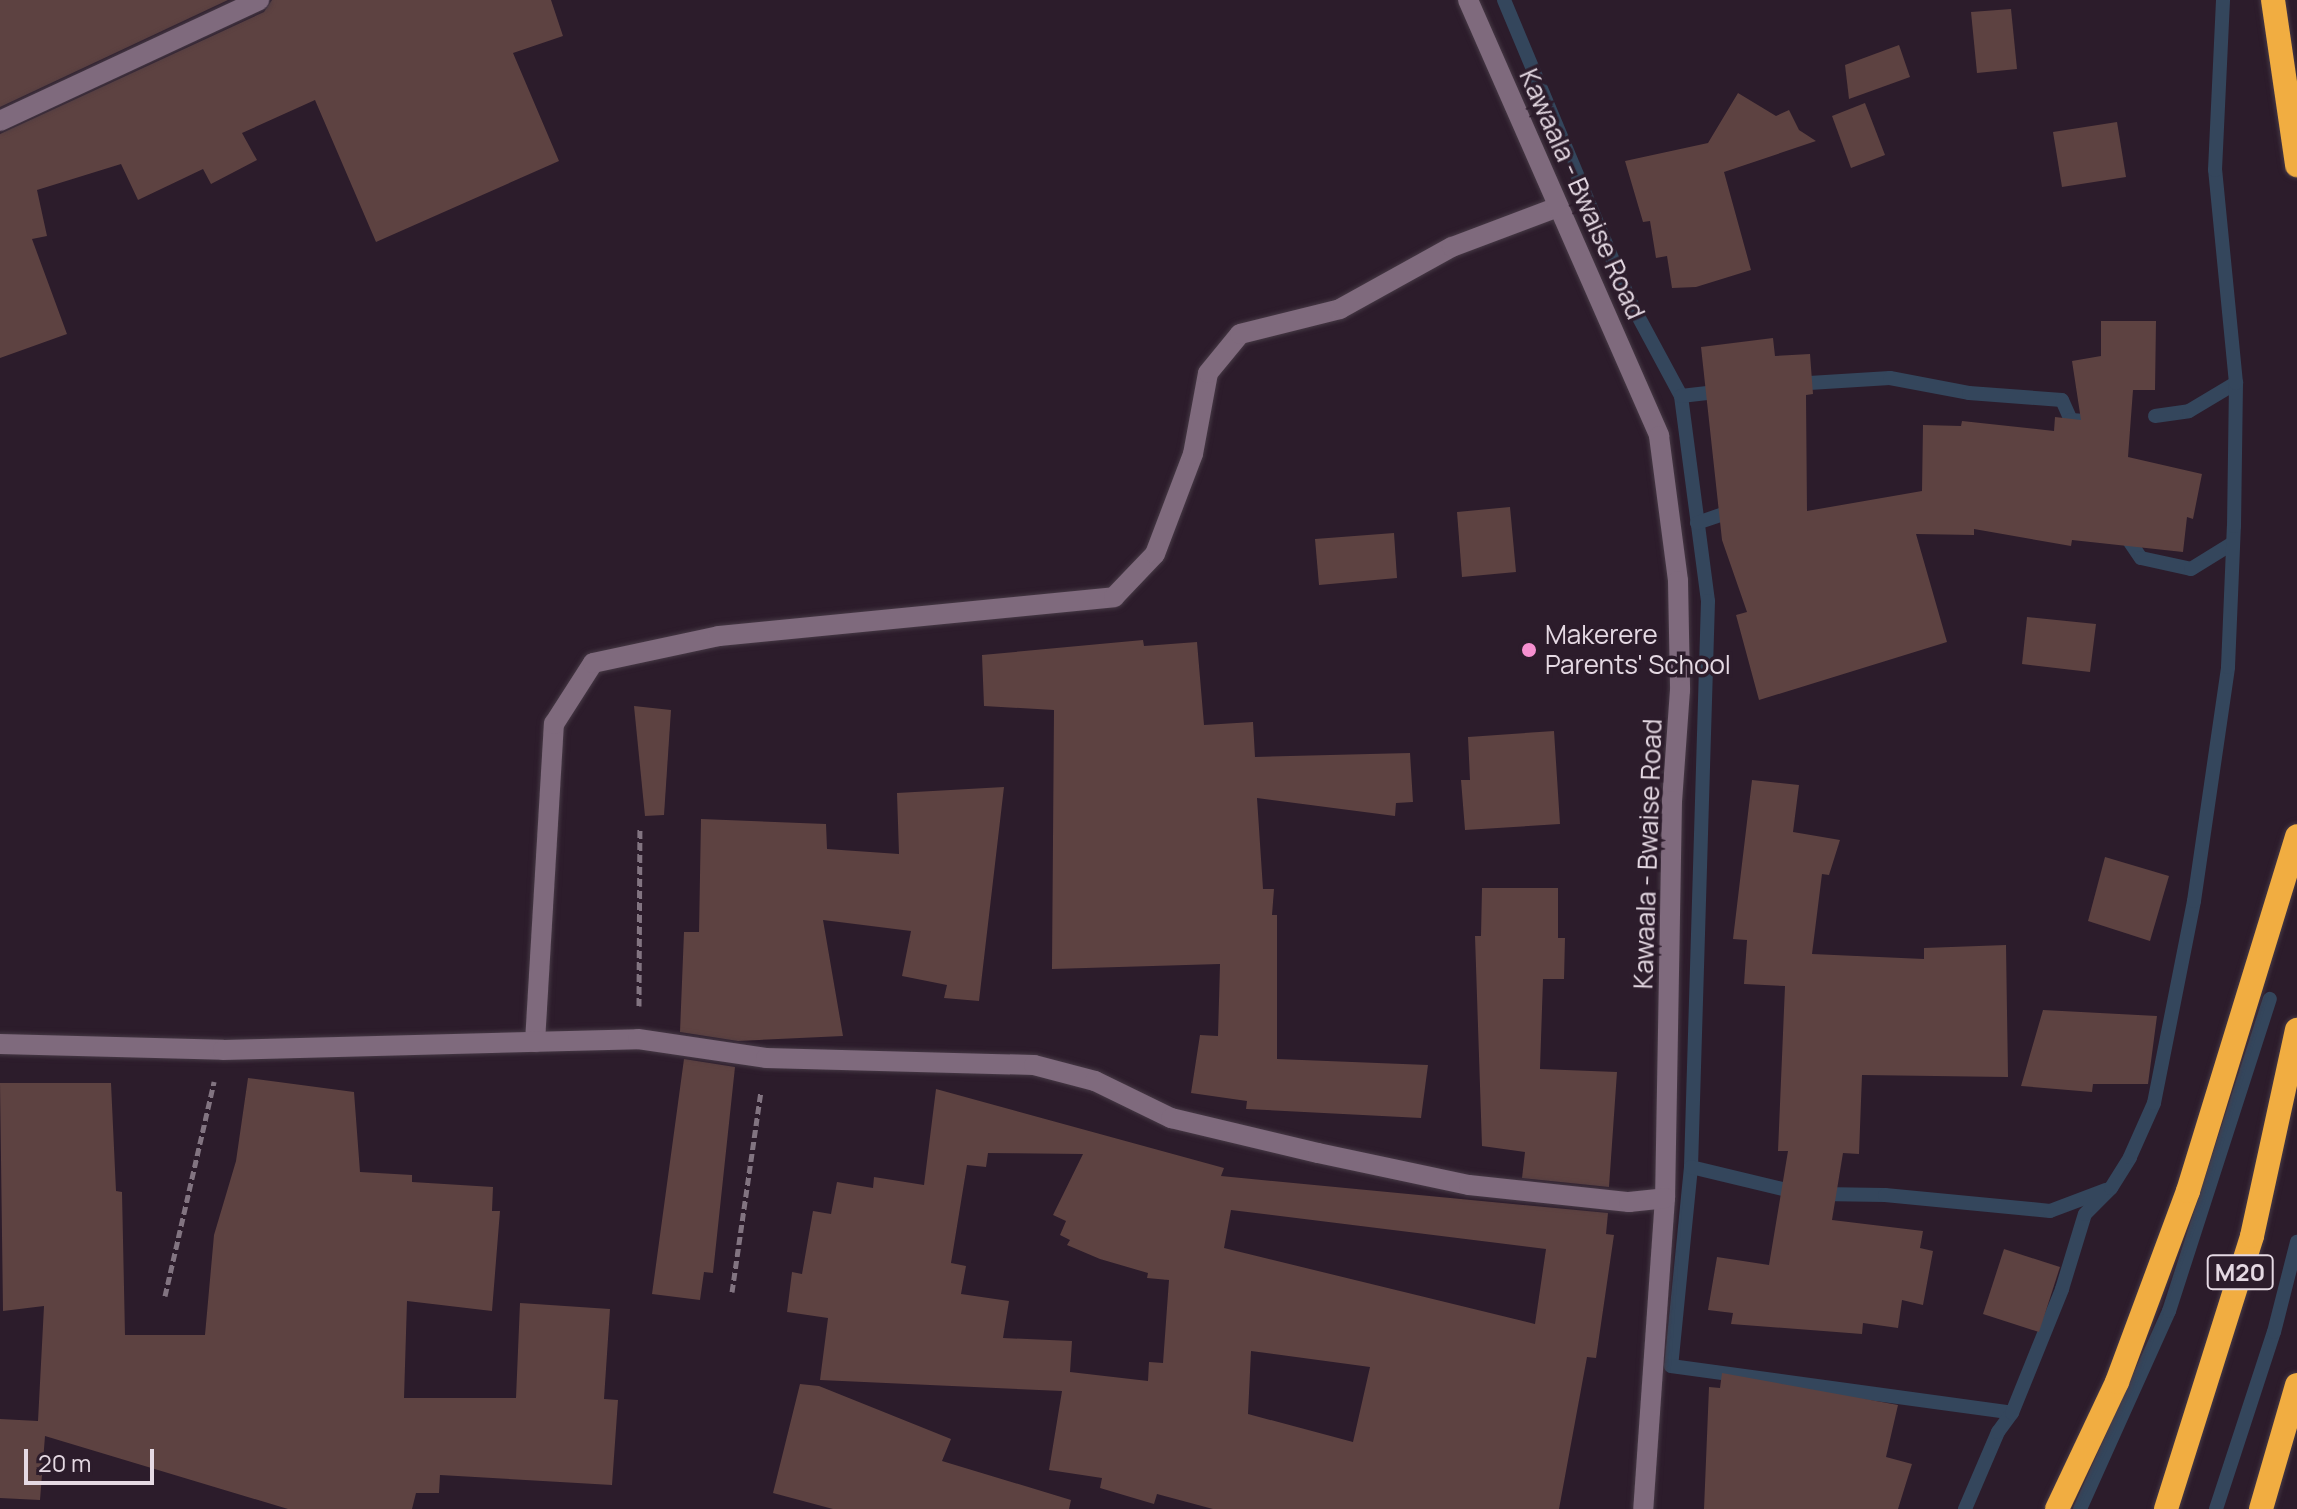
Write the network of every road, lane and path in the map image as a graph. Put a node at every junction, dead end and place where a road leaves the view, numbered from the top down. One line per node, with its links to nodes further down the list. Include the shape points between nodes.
1 (259, 0): 4 (street)
2 (1468, 0): 6 (street, Kawaala - Bwaise Road)
3 (2273, 0): 5 (highway)
4 (0, 121)
5 (2297, 165)
6 (1558, 207): 11 (street, via 1452,247 1340,309 1240,334 1208,373 1193,454 1155,554 1114,597 719,636 593,663 554,724); 15 (street, Kawaala - Bwaise Road, via 1659,436 1678,581 1680,690 1672,801)
7 (640, 827): 10 (path)
8 (2297, 836): 20 (highway, via 2188,1191 2117,1382)
9 (2297, 1030): 21 (highway, M20, via 2252,1236)
10 (638, 1039): 11 (street); 14 (street)
11 (535, 1042): 13 (street)
12 (0, 1044): 13 (street)
13 (223, 1050): 17 (path)
14 (766, 1058): 15 (street, via 1034,1065 1095,1081 1171,1118 1469,1185 1629,1202); 16 (path)
15 (1665, 1198): 19 (street, Kawaala - Bwaise Road)
16 (732, 1292)
17 (165, 1296)
18 (2297, 1385): 22 (highway)
19 (1643, 1509)
20 (2057, 1509)
21 (2166, 1509)
22 (2261, 1509)

